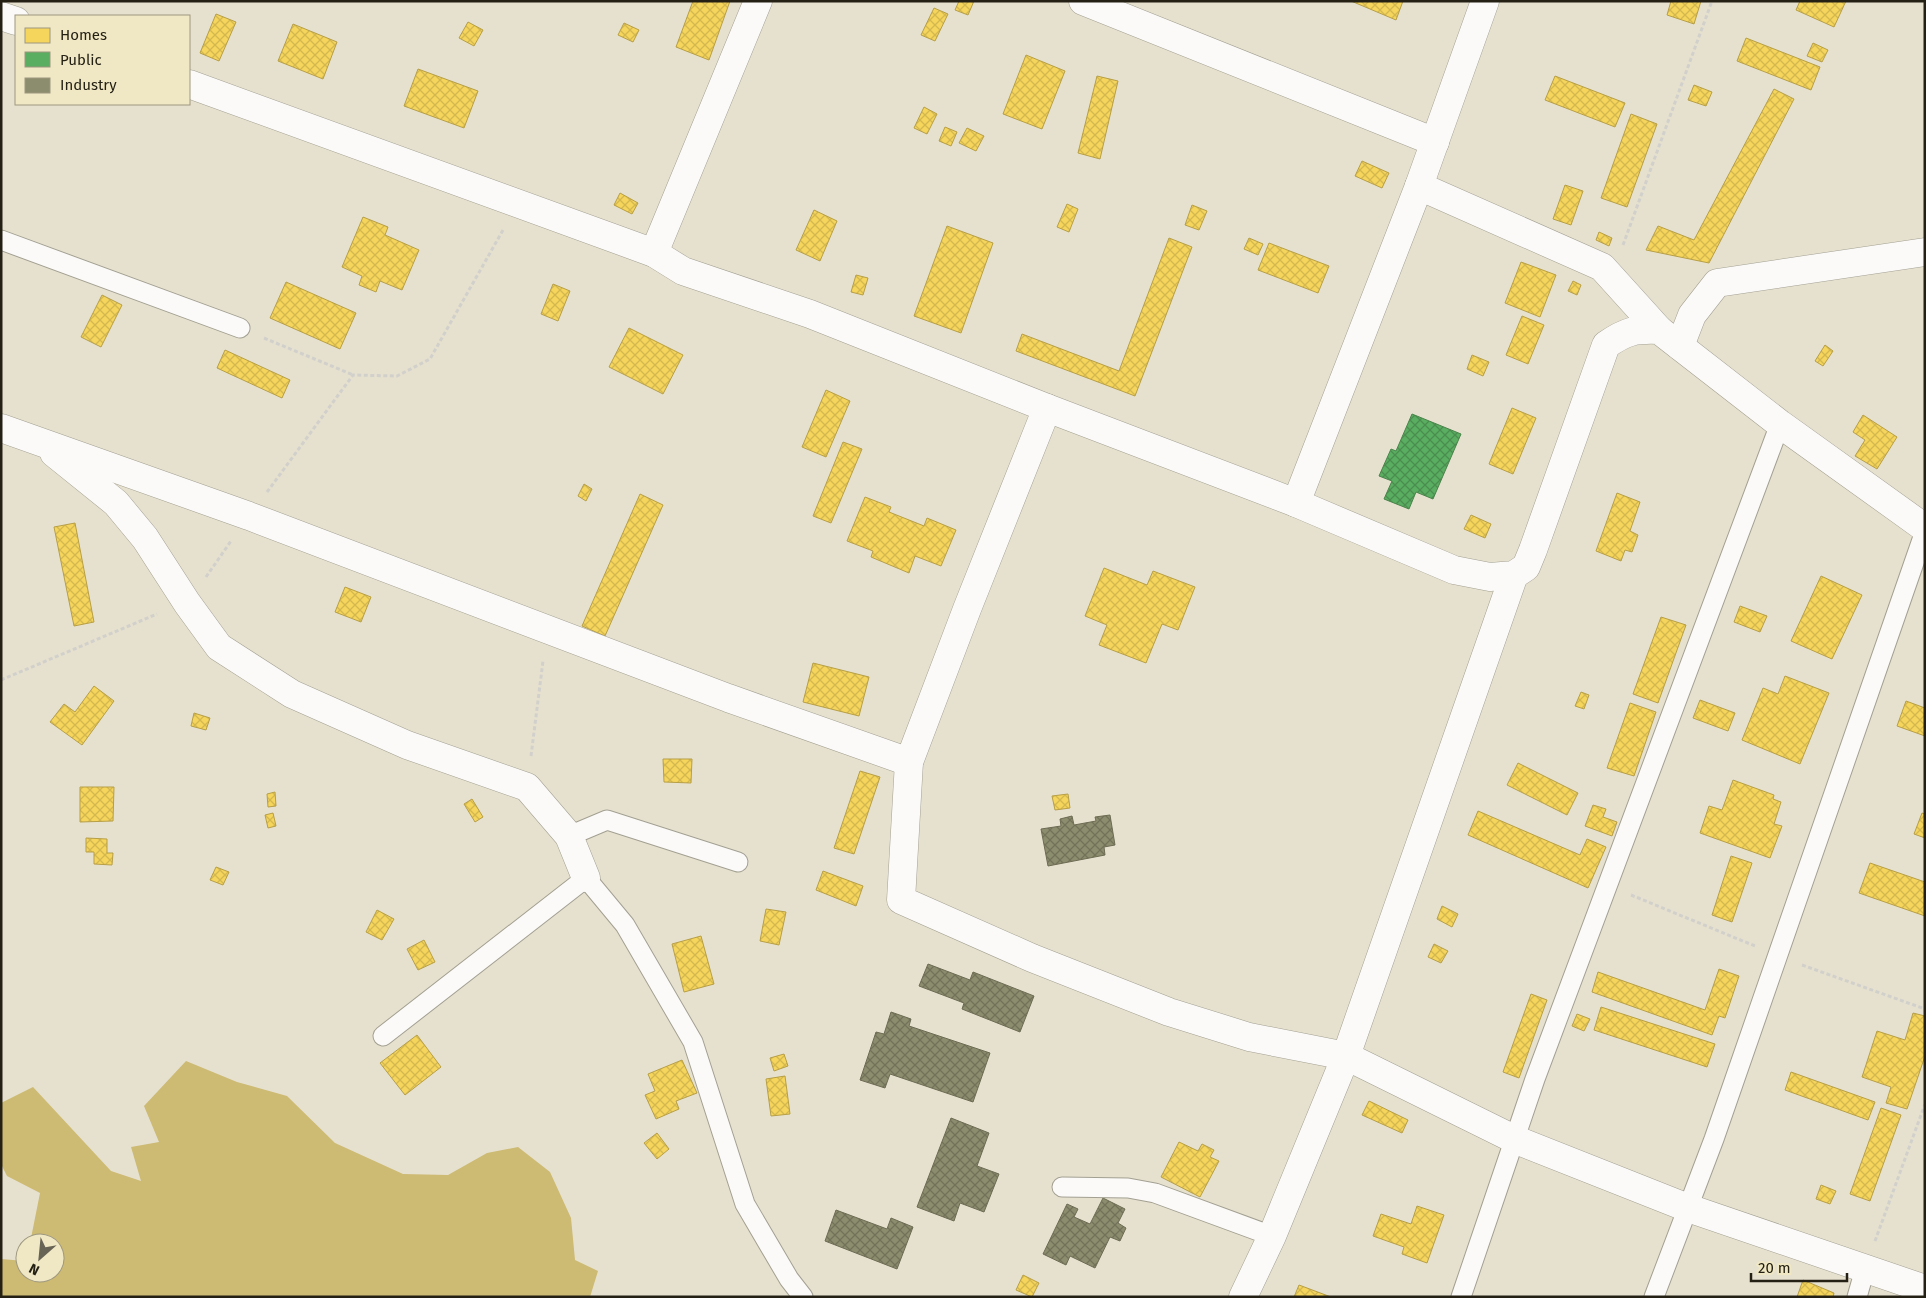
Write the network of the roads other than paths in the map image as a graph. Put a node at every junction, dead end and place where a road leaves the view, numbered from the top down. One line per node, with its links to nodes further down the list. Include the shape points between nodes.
1 (758, 1): 11 (street)
2 (1084, 1): 7 (street)
3 (1485, 1): 7 (street)
4 (1, 16): 5 (street)
5 (15, 21)
6 (190, 84): 11 (street)
7 (1435, 142): 8 (street)
8 (1419, 186): 13 (street, via 1602,267); 18 (street)
9 (1, 240): 12 (lane)
10 (1925, 252): 13 (street, via 1716,283)
11 (654, 253): 14 (street, via 683,271 810,314)
12 (240, 328)
13 (1670, 338): 15 (street); 20 (street, via 1638,329 1624,333 1606,345 1533,550 1526,567)
14 (1047, 408): 18 (street); 21 (street)
15 (1780, 424): 19 (street); 27 (lane, via 1535,1079)
16 (1, 428): 17 (street)
17 (35, 438): 21 (street, via 728,698); 22 (street, via 116,503 145,538 219,647 292,694 407,745 527,787)
18 (1296, 503): 20 (street, via 1454,570 1490,577)
19 (1925, 529): 29 (lane)
20 (1514, 576): 26 (street)
21 (908, 762): 26 (street, via 901,900 1032,958 1169,1012 1249,1037)
22 (569, 836): 23 (lane, via 607,820); 24 (street)
23 (738, 862)
24 (586, 878): 25 (lane); 33 (lane, via 625,925 693,1042 745,1204)
25 (383, 1036)
26 (1346, 1056): 27 (street); 30 (street)
27 (1516, 1140): 29 (street); 35 (lane)
28 (1062, 1187): 30 (lane, via 1128,1188 1154,1193)
29 (1688, 1208): 31 (street); 36 (lane)
30 (1272, 1236): 34 (street)
31 (1865, 1269): 32 (street); 37 (lane)
32 (1925, 1289)
33 (803, 1297)
34 (1243, 1297)
35 (1461, 1297)
36 (1654, 1297)
37 (1857, 1297)

